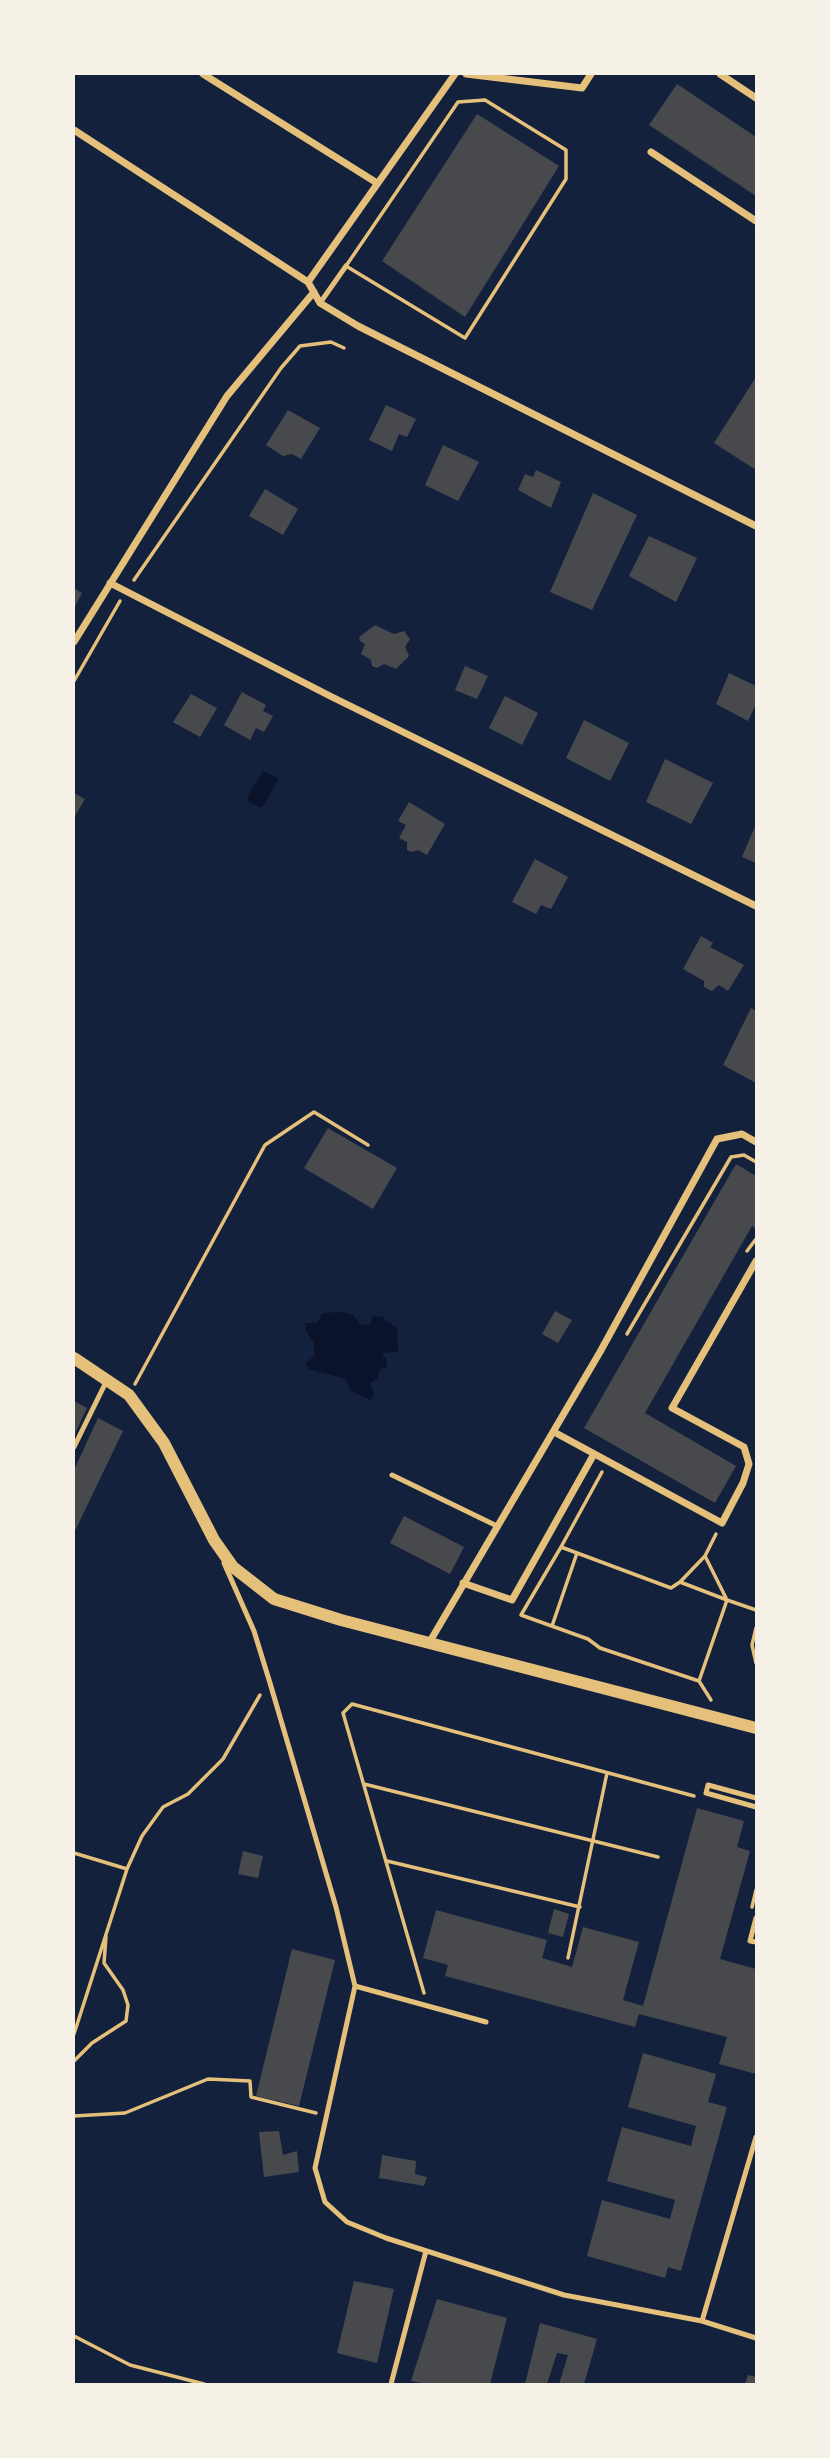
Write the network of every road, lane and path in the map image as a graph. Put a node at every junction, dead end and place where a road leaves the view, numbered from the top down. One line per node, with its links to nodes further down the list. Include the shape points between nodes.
1 (203, 74): 9 (street)
2 (454, 74): 9 (street)
3 (466, 74): 4 (street, via 582,88)
4 (591, 74)
5 (720, 74): 6 (street)
6 (757, 97)
7 (74, 130): 12 (street)
8 (651, 152): 10 (street)
9 (377, 183): 12 (street)
10 (757, 221)
11 (346, 266): 11 (path, via 458,102 485,100 566,150 566,179 465,338); 14 (lane)
12 (307, 282): 13 (street)
13 (314, 292): 14 (street); 17 (street, via 228,396)
14 (320, 303): 16 (street)
15 (344, 348): 18 (path, via 331,342 300,346)
16 (757, 526)
17 (110, 583): 18 (street); 19 (street)
18 (126, 592): 20 (path); 21 (street)
19 (74, 642)
20 (74, 681)
21 (757, 906)
22 (757, 1142): 32 (street, via 742,1134 716,1139)
23 (368, 1145): 31 (path, via 314,1112 265,1145)
24 (757, 1162): 28 (path, via 744,1155 731,1157)
25 (757, 1239): 26 (path)
26 (742, 1261)
27 (757, 1261): 37 (street, via 672,1408 744,1447 749,1464)
28 (626, 1335)
29 (74, 1358): 30 (street)
30 (108, 1379): 31 (street); 33 (lane)
31 (129, 1395): 39 (street, via 164,1443)
32 (554, 1432): 34 (street); 38 (street)
33 (74, 1447)
34 (594, 1454): 35 (street); 44 (street, via 512,1600)
35 (608, 1461): 37 (street); 40 (path)
36 (392, 1475): 38 (lane)
37 (722, 1523): 42 (path)
38 (497, 1526): 44 (street)
39 (214, 1540): 49 (street, via 233,1567 274,1599); 52 (lane, via 254,1631)
40 (561, 1547): 41 (path); 47 (path, via 521,1615)
41 (577, 1553): 43 (path, via 671,1588); 47 (path)
42 (705, 1556): 43 (path); 45 (path)
43 (680, 1582): 45 (path)
44 (463, 1583): 49 (street)
45 (727, 1600): 46 (path); 51 (path)
46 (757, 1610)
47 (552, 1626): 51 (path, via 589,1639 600,1648)
48 (757, 1628): 50 (path, via 752,1645)
49 (429, 1643): 54 (street)
50 (757, 1663)
51 (699, 1681): 53 (path)
52 (270, 1683): 64 (path, via 223,1759 188,1794 163,1807 142,1836); 70 (lane)
53 (715, 1706)
54 (757, 1728)
55 (607, 1773): 56 (path, via 352,1704 343,1713); 57 (path); 60 (path)
56 (364, 1784): 60 (path); 63 (path)
57 (697, 1797)
58 (757, 1798): 59 (lane, via 708,1785 706,1793)
59 (757, 1807)
60 (592, 1840): 62 (path); 65 (path)
61 (74, 1853): 64 (path)
62 (659, 1857)
63 (387, 1861): 65 (path); 71 (path)
64 (127, 1869): 67 (path)
65 (580, 1907): 69 (path)
66 (757, 1918): 68 (lane, via 750,1941)
67 (106, 1931): 73 (path); 74 (path, via 104,1964 123,1990 128,2005 126,2021)
68 (757, 1942)
69 (568, 1958)
70 (355, 1986): 71 (lane); 75 (lane)
71 (427, 2005): 72 (lane)
72 (486, 2022)
73 (74, 2034)
74 (74, 2061)
75 (325, 2115): 76 (path, via 251,2097 250,2081 208,2079 125,2113); 78 (lane, via 315,2168 326,2202 347,2222)
76 (74, 2116)
77 (757, 2137): 79 (lane)
78 (426, 2250): 79 (lane, via 564,2295); 83 (lane)
79 (702, 2321): 81 (lane)
80 (74, 2336): 82 (path, via 130,2365)
81 (757, 2338)
82 (204, 2385)
83 (391, 2385)

